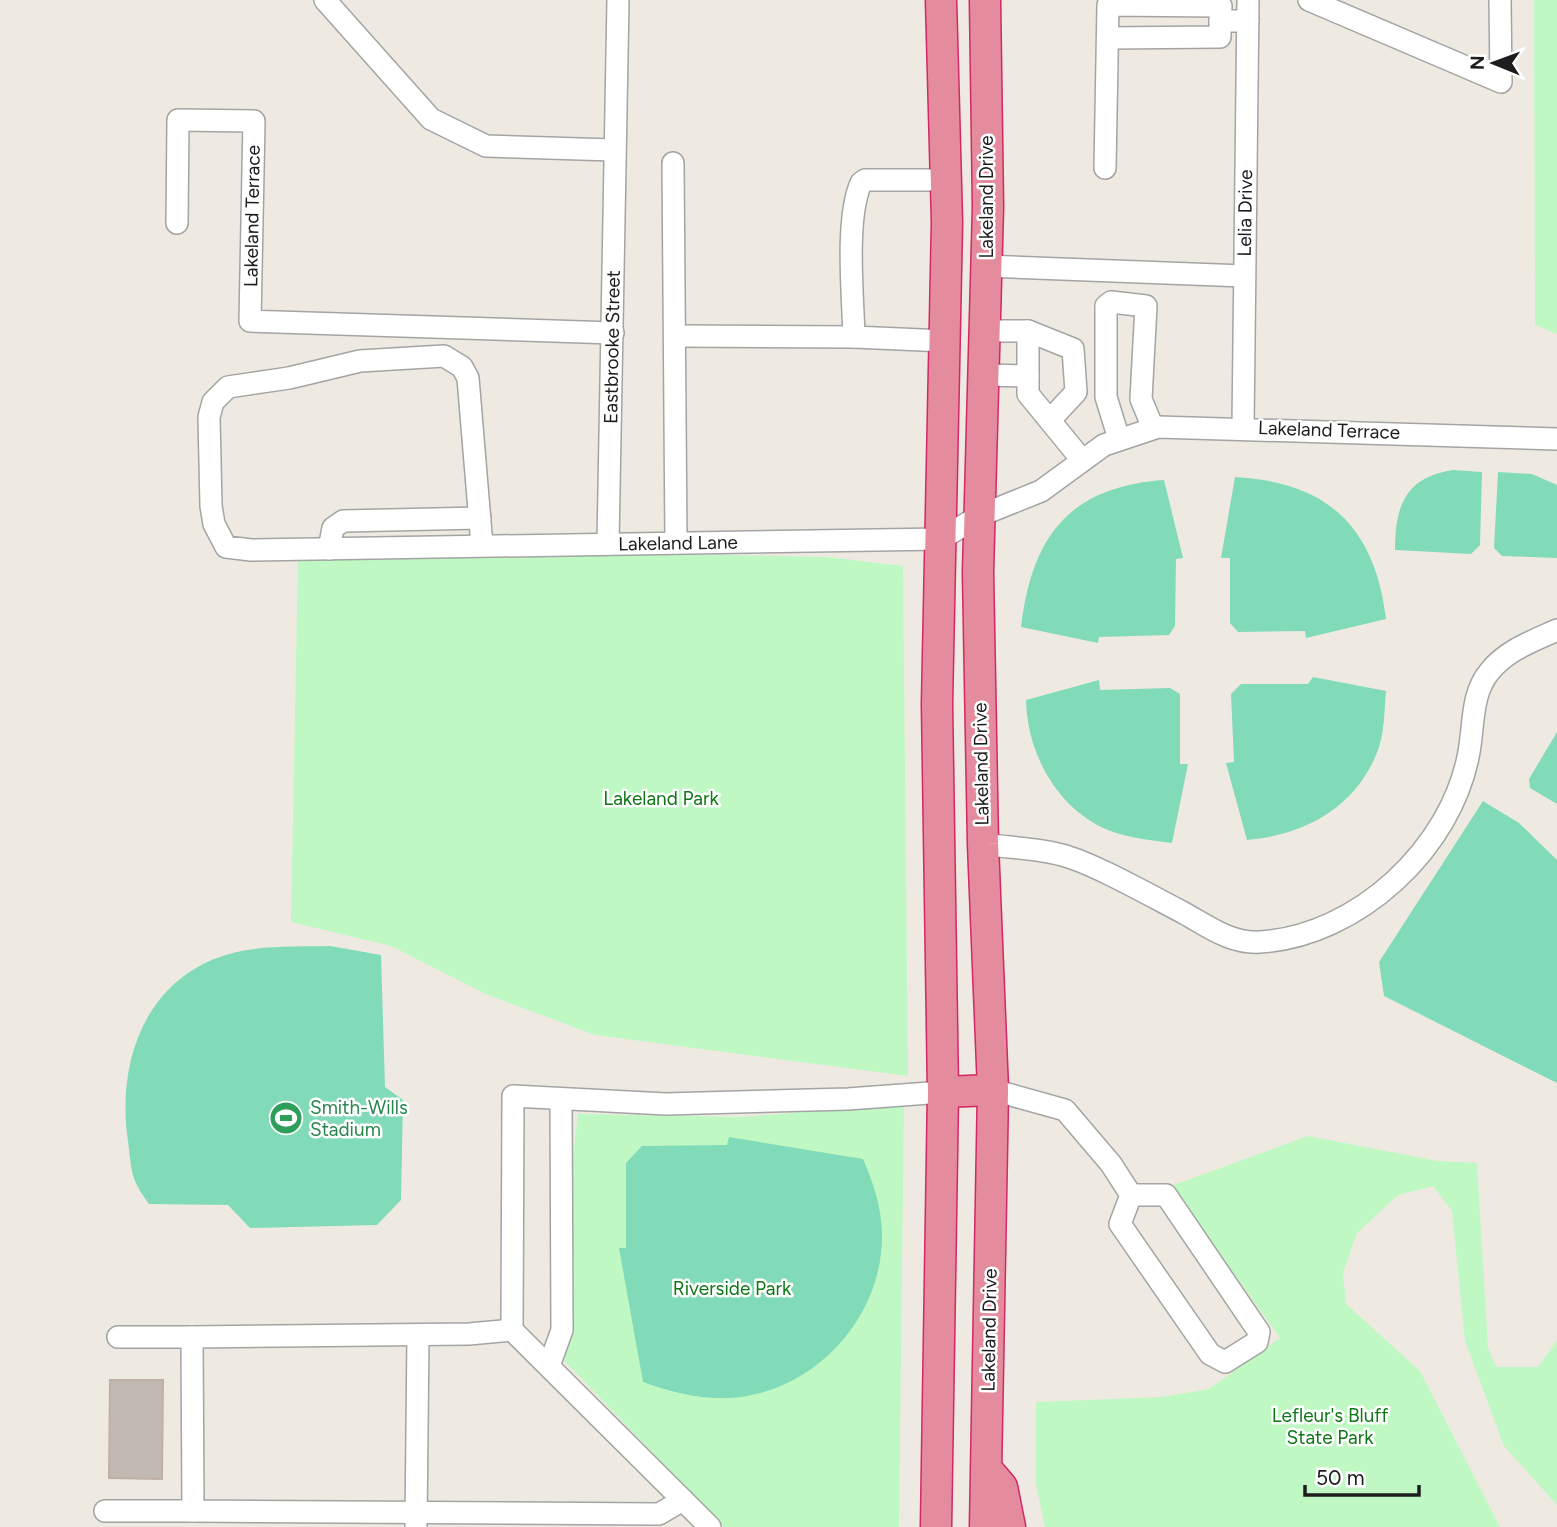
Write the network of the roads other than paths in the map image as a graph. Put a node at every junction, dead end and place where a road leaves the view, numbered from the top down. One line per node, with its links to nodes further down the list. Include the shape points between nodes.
1 (325, 0): 11 (street, via 431,119 486,146)
2 (618, 0): 11 (street, Eastbrooke Street)
3 (941, 0): 14 (highway, Lakeland Drive)
4 (985, 0): 16 (highway, Lakeland Drive)
5 (1309, 0): 6 (street, via 1501,82)
6 (1500, 0)
7 (1108, 3): 9 (street, via 1221,6); 10 (street)
8 (1248, 11): 9 (street); 17 (street, Lelia Drive)
9 (1220, 21): 10 (street, via 1220,37)
10 (1108, 38): 13 (street)
11 (613, 150): 20 (street, Eastbrooke Street)
12 (674, 163): 21 (street)
13 (1105, 168)
14 (946, 180): 22 (street, via 861,183 853,232); 23 (highway, Lakeland Drive)
15 (177, 223): 20 (street, Lakeland Terrace, via 178,120 254,121 250,321)
16 (986, 266): 17 (street); 18 (highway, Lakeland Drive)
17 (1244, 276): 27 (street, Lelia Drive)
18 (985, 331): 19 (street); 24 (highway, Lakeland Drive)
19 (1028, 331): 25 (street); 26 (street, via 1073,349 1076,392)
20 (613, 333): 36 (street, Eastbrooke Street)
21 (676, 336): 22 (street); 35 (street)
22 (854, 337): 23 (street)
23 (945, 341): 34 (highway, Lakeland Drive)
24 (984, 375): 25 (street); 32 (highway, Lakeland Drive)
25 (1028, 376): 26 (street, via 1028,394)
26 (1050, 421): 31 (street)
27 (1242, 427): 28 (street, Lakeland Terrace); 29 (street, Lakeland Terrace)
28 (1153, 428): 30 (street, Lakeland Terrace); 30 (street, via 1141,399 1146,306 1111,302 1106,306 1106,397)
29 (1557, 439)
30 (1111, 442): 31 (street)
31 (1082, 460): 32 (street, via 1041,492)
32 (979, 516): 34 (street); 41 (highway, Lakeland Drive)
33 (480, 518): 37 (street); 38 (street, via 343,522 333,528); 38 (street, Lakeland Lane, via 468,378 462,367 444,356 360,360 228,387 213,402 209,417 211,506 226,547)
34 (942, 539): 35 (street, Lakeland Lane); 40 (highway, Lakeland Drive)
35 (676, 543): 36 (street, Lakeland Lane)
36 (608, 544): 37 (street, Lakeland Lane)
37 (482, 546): 38 (street, Lakeland Lane)
38 (329, 549)
39 (1557, 630): 41 (street, via 1512,651 1488,672 1473,710 1469,752 1458,790 1417,861 1362,905 1319,930 1258,942 1224,936 1063,855)
40 (938, 844): 41 (highway); 43 (highway, Lakeland Drive)
41 (983, 844): 42 (highway, Lakeland Drive)
42 (993, 1090): 43 (highway); 45 (street, via 1065,1110); 51 (highway, Lakeland Drive)
43 (943, 1092): 44 (street, via 757,1103); 57 (highway, Lakeland Drive)
44 (561, 1099): 46 (street, via 513,1096); 50 (street, via 562,1330)
45 (1131, 1195): 45 (street, via 1120,1224 1210,1354 1226,1362 1257,1342 1259,1332 1166,1195)
46 (512, 1330): 47 (street); 50 (street)
47 (418, 1335): 49 (street); 55 (street)
48 (118, 1337): 49 (street)
49 (192, 1337): 54 (street)
50 (549, 1366): 52 (street)
51 (986, 1469): 58 (highway, Lakeland Drive); 59 (highway, via 1002,1487)
52 (683, 1500): 55 (street, via 659,1514); 56 (street)
53 (105, 1511): 54 (street)
54 (193, 1511): 55 (street)
55 (416, 1520)
56 (710, 1527)
57 (936, 1527)
58 (985, 1527)
59 (1010, 1527)

